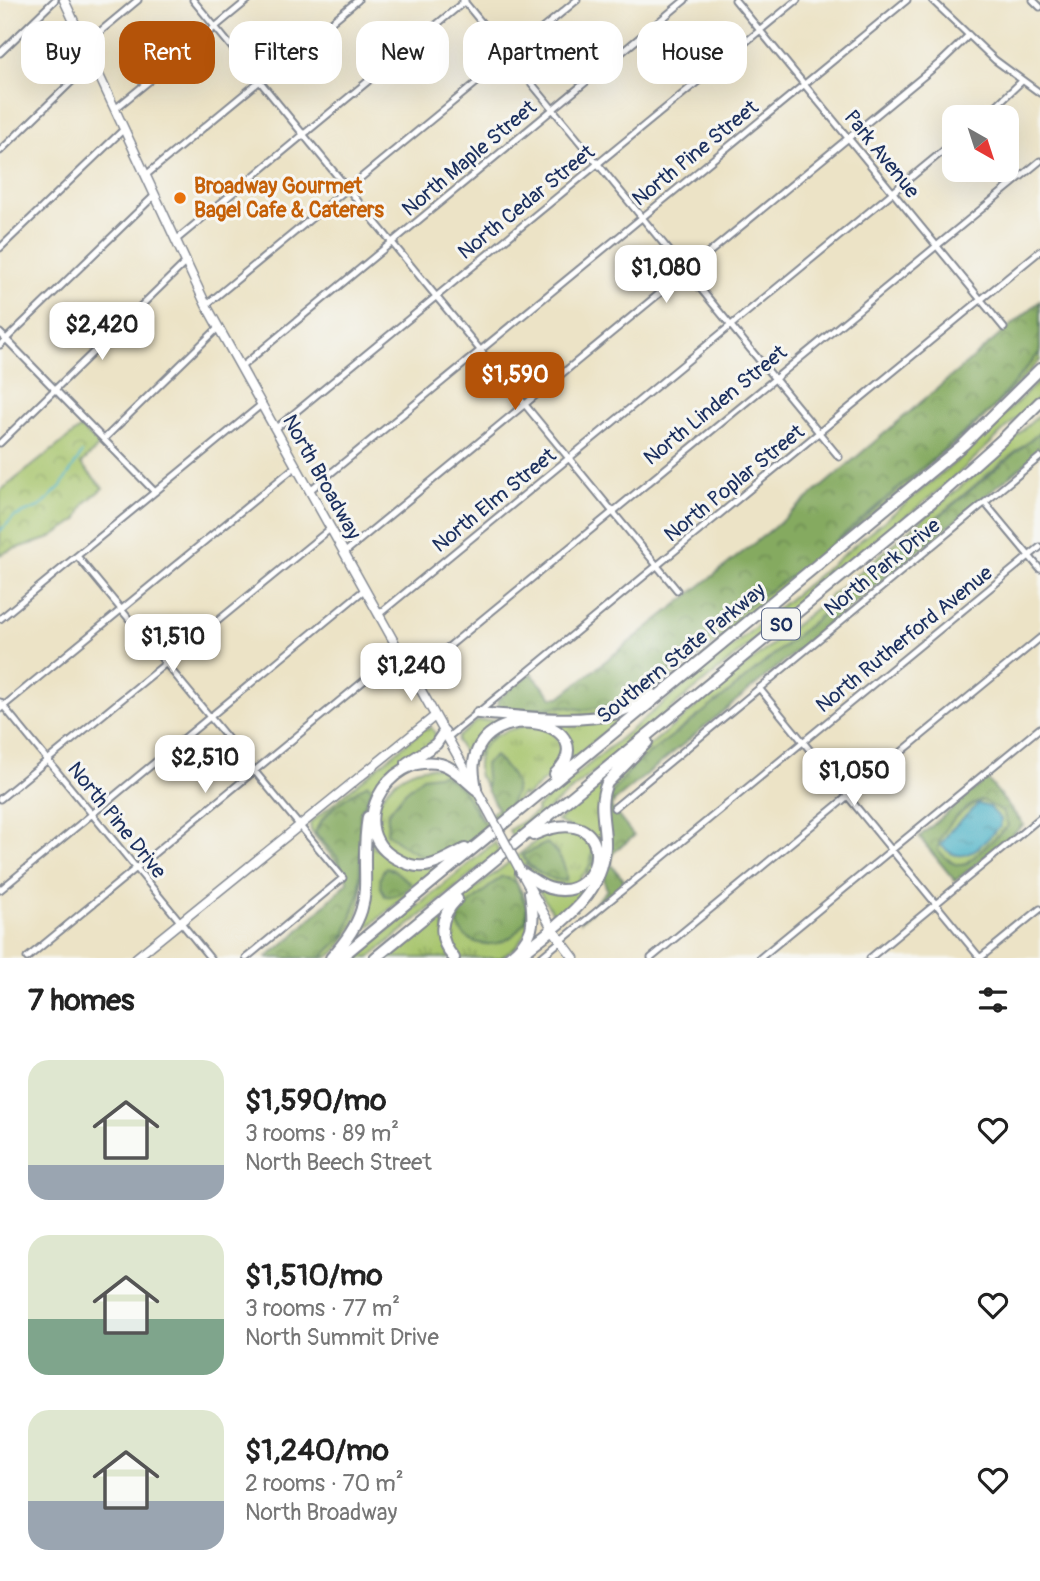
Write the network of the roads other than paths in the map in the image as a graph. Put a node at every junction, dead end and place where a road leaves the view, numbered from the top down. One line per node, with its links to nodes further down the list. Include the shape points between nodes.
1 (55, 0): 26 (street)
2 (64, 0): 16 (main road, North Broadway)
3 (138, 0): 21 (street)
4 (193, 0): 17 (street)
5 (248, 0): 22 (street)
6 (358, 0): 18 (street)
7 (577, 0): 20 (street)
8 (685, 0): 39 (street, North Maple Street)
9 (735, 0): 23 (street, Park Avenue)
10 (797, 0): 23 (street, North Cedar Street)
11 (907, 0): 35 (street, North Pine Street)
12 (932, 0): 24 (street)
13 (1033, 0): 15 (street)
14 (465, 1): 19 (street); 41 (street)
15 (1040, 7)
16 (74, 21)
17 (210, 21)
18 (332, 21)
19 (481, 21)
20 (552, 21)
21 (105, 27)
22 (215, 27): 25 (street)
23 (760, 31): 35 (street, Park Avenue); 46 (street, North Cedar Street)
24 (969, 35): 27 (street); 42 (street)
25 (229, 44)
26 (0, 53)
27 (1022, 81): 36 (street); 37 (street)
28 (69, 84): 43 (street)
29 (104, 84): 38 (main road, North Broadway)
30 (145, 84): 38 (street)
31 (255, 84): 47 (street)
32 (261, 84): 41 (street)
33 (475, 84): 48 (street)
34 (532, 84): 39 (street)
35 (804, 84): 42 (street, Park Avenue); 51 (street, North Pine Street)
36 (1040, 93)
37 (997, 105)
38 (115, 109): 40 (main road, North Broadway)
39 (553, 109): 46 (street); 53 (street, North Maple Street)
40 (124, 128): 47 (main road, North Broadway); 55 (street)
41 (303, 135): 48 (street); 52 (street)
42 (848, 138): 49 (street, Park Avenue); 58 (street)
43 (0, 151)
44 (942, 152): 49 (street, North Elm Street)
45 (1040, 161): 54 (street, North Linden Street)
46 (598, 164): 51 (street); 59 (street, North Cedar Street)
47 (146, 175): 50 (main road, North Broadway)
48 (348, 189): 53 (street); 61 (street)
49 (893, 192): 54 (street, Park Avenue); 62 (street, North Elm Street)
50 (155, 195): 52 (main road, North Broadway); 66 (street)
51 (642, 218): 58 (street); 68 (street, North Pine Street)
52 (176, 240): 57 (main road, North Broadway)
53 (392, 242): 59 (street); 69 (street, North Maple Street)
54 (937, 246): 60 (street, Park Avenue); 71 (street, North Linden Street)
55 (0, 248)
56 (1040, 251): 60 (street, North Poplar Street)
57 (186, 261): 61 (main road, North Broadway); 72 (street)
58 (687, 272): 62 (street); 74 (street)
59 (436, 296): 68 (street); 76 (street, North Cedar Street)
60 (981, 300): 64 (street, Park Avenue); 77 (street, North Poplar Street)
61 (206, 305): 63 (main road, North Broadway)
62 (731, 325): 71 (street); 82 (street, North Elm Street)
63 (219, 327): 69 (main road, North Broadway); 78 (street)
64 (1004, 328)
65 (0, 333): 66 (street)
66 (6, 339): 67 (street); 72 (street)
67 (0, 345)
68 (481, 350): 74 (street); 84 (street, North Pine Street)
69 (241, 367): 75 (main road, North Broadway)
70 (1040, 369): 104 (highway, Southern State Parkway / SO, via 964,444)
71 (775, 379): 77 (street); 87 (street, North Linden Street)
72 (55, 389): 78 (street); 79 (street)
73 (1040, 402): 106 (highway, Southern State Parkway / SO, via 940,495)
74 (525, 404): 82 (street); 90 (street)
75 (261, 405): 76 (main road, North Broadway); 85 (street)
76 (275, 429): 83 (main road, North Broadway)
77 (819, 433): 80 (street); 93 (street, North Poplar Street)
78 (104, 439): 85 (street)
79 (0, 443)
80 (839, 457)
81 (1040, 457): 86 (street, North Park Drive)
82 (569, 458): 87 (street); 98 (street, North Elm Street)
83 (295, 467): 84 (main road, North Broadway); 97 (street)
84 (309, 491): 88 (main road, North Broadway)
85 (155, 492): 91 (street)
86 (985, 503): 92 (street); 105 (street, North Park Drive)
87 (613, 512): 93 (street); 103 (street, North Linden Street)
88 (330, 529): 90 (main road, North Broadway); 102 (street)
89 (1040, 547): 92 (street, North Rutherford Avenue)
90 (344, 553): 95 (main road, North Broadway)
91 (77, 556): 97 (street); 99 (street)
92 (1029, 556): 94 (street); 113 (street, North Rutherford Avenue)
93 (658, 566): 96 (street); 108 (street, North Poplar Street)
94 (1040, 569)
95 (364, 590): 98 (main road, North Broadway); 109 (street)
96 (677, 590)
97 (122, 609): 102 (street); 107 (street)
98 (378, 615): 101 (main road, North Broadway)
99 (0, 619)
100 (1040, 638): 117 (street)
101 (399, 652): 103 (main road, North Broadway); 115 (street)
102 (166, 663): 109 (street); 114 (street)
103 (413, 677): 110 (main road, North Broadway)
104 (677, 682): 108 (highway, via 626,709 597,717); 121 (highway, Southern State Parkway / SO)
105 (759, 688): 113 (street); 119 (street, North Park Drive)
106 (694, 695): 125 (highway, Southern State Parkway / SO); 135 (highway, via 607,783 602,798 605,849 601,872 583,900)
107 (1, 706): 114 (street, North Pine Drive)
108 (478, 713): 112 (street, North Poplar Street)
109 (211, 716): 115 (street); 120 (street)
110 (435, 716): 112 (main road, North Broadway); 123 (main road)
111 (1040, 728): 126 (street)
112 (445, 735): 116 (main road, North Broadway); 141 (highway, via 392,775 373,799 365,831 367,881 361,915)
113 (803, 743): 117 (street); 136 (street, North Rutherford Avenue)
114 (48, 760): 118 (street); 120 (street, North Pine Drive)
115 (255, 771): 123 (street); 128 (street)
116 (476, 789): 121 (highway, via 475,755 492,733 530,722 554,729 565,743 566,761); 124 (highway, via 443,765 407,767 376,799 373,830 385,852 416,866 428,866); 129 (main road, North Broadway, bridge)
117 (847, 797): 126 (street); 149 (street)
118 (0, 799)
119 (614, 808)
120 (92, 814): 128 (street, North Pine Drive); 130 (street)
121 (512, 816): 124 (highway, Southern State Parkway / SO)
122 (1040, 818): 132 (street)
123 (300, 825): 134 (main road); 140 (street, via 343,878)
124 (480, 842): 142 (highway, Southern State Parkway / SO)
125 (518, 842): 127 (highway, Southern State Parkway / SO); 129 (highway, via 564,825 590,836 597,854 586,880 569,889 546,888)
126 (891, 850): 132 (street); 150 (street)
127 (492, 864): 143 (highway, Southern State Parkway / SO); 144 (highway, via 443,918 442,935)
128 (136, 868): 134 (street, North Pine Drive); 137 (street)
129 (521, 872): 131 (main road, North Broadway)
130 (0, 890)
131 (530, 891): 135 (main road, North Broadway); 145 (highway, via 532,928 526,942)
132 (936, 904): 151 (street); 152 (street)
133 (1040, 909): 152 (street)
134 (181, 922): 138 (main road); 139 (street, North Pine Drive)
135 (553, 930): 136 (main road, North Broadway); 146 (highway)
136 (561, 941): 147 (street); 148 (main road, North Broadway)
137 (27, 958)
138 (135, 958)
139 (210, 958)
140 (246, 958)
141 (331, 958)
142 (340, 958)
143 (375, 958)
144 (454, 958)
145 (508, 958)
146 (516, 958)
147 (540, 958)
148 (574, 958)
149 (651, 958)
150 (760, 958)
151 (870, 958)
152 (980, 958)

